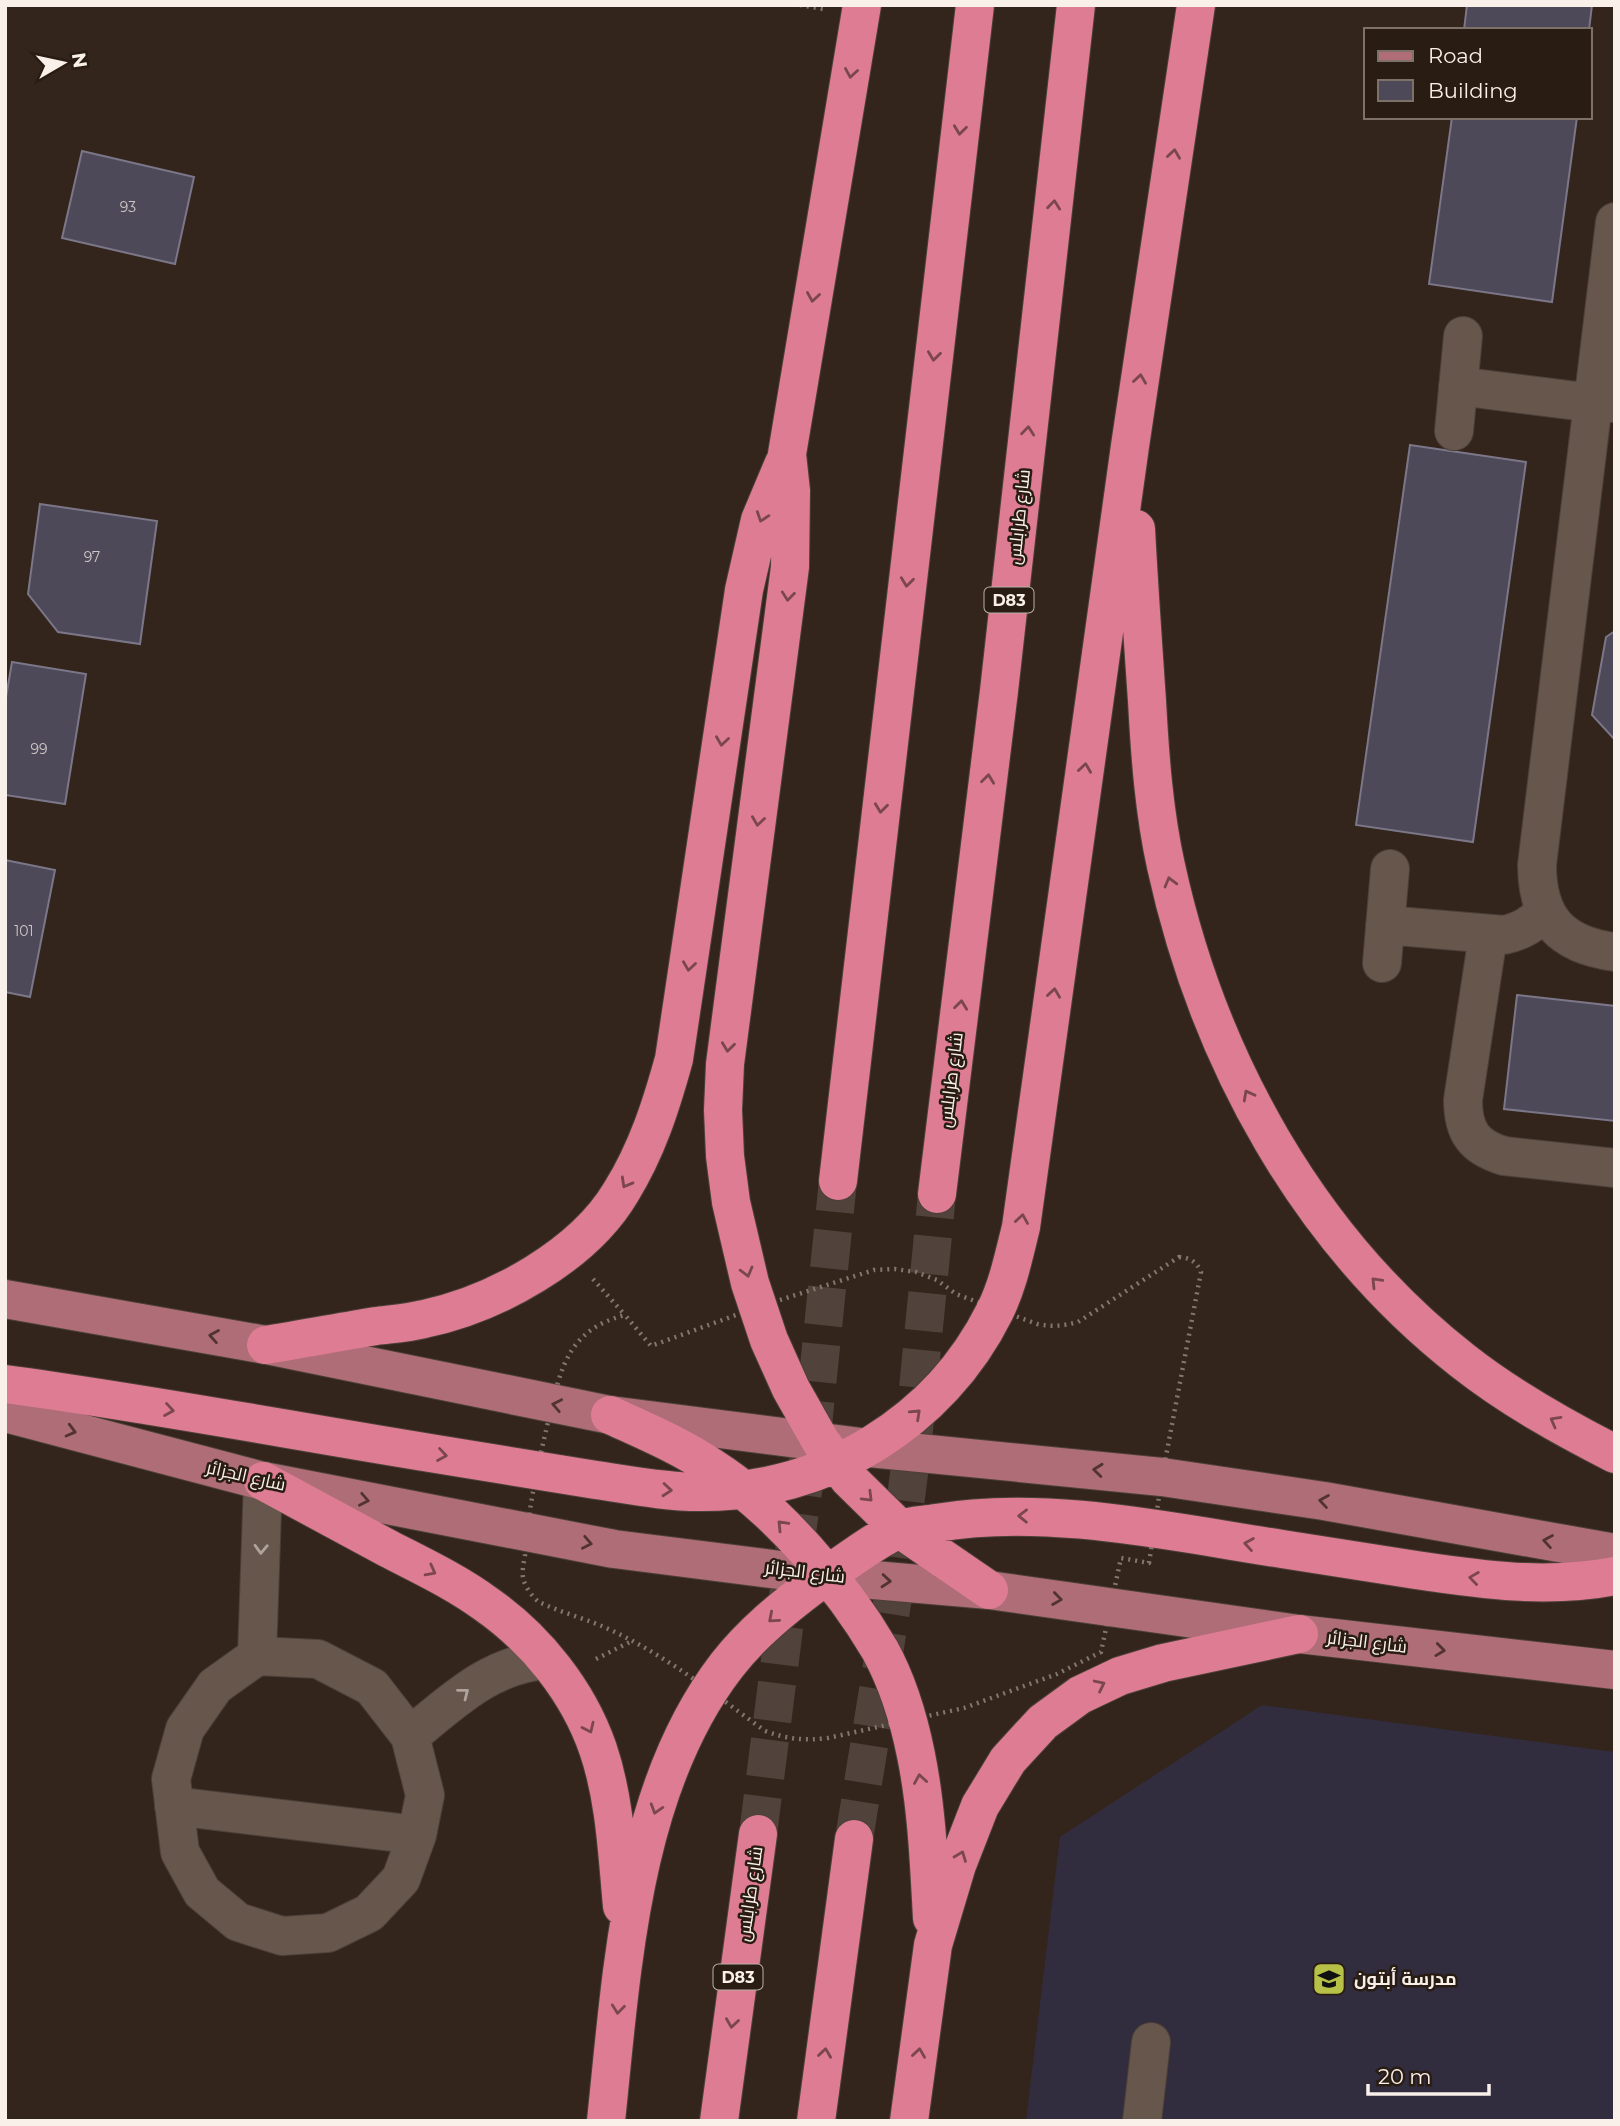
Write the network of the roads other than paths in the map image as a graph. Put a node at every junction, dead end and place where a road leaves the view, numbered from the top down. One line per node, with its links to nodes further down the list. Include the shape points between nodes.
1 (862, 5): 10 (highway, one-way to 10)
2 (975, 5): 18 (highway, one-way to 18)
3 (1076, 5): 19 (highway, شارع طرابلس / D83, one-way to 3, via 998,705)
4 (1195, 5): 9 (highway, one-way to 4)
5 (1615, 222): 6 (street)
6 (1612, 268): 7 (street)
7 (1601, 396): 8 (street, via 1461,363); 12 (street, via 1538,864 1537,889)
8 (1454, 431)
9 (1130, 446): 25 (highway, one-way to 9, via 907,1422 941,1390 997,1308 1010,1272 1021,1227); 26 (highway, one-way to 9, via 1523,1404 1464,1362 1359,1264 1314,1208 1275,1147 1228,1057 1191,963 1165,865 1151,765)
10 (788, 454): 21 (highway, one-way to 21, via 761,520 744,590 674,1059 662,1106 620,1195 554,1262 470,1307 424,1320); 25 (highway, one-way to 25, via 788,592 731,1018 723,1110 725,1156 750,1283 769,1340 791,1390)
11 (1390, 869): 13 (street)
12 (1545, 911): 14 (street, via 1520,931); 15 (street, via 1559,930 1579,944)
13 (1385, 925): 14 (street); 16 (street)
14 (1488, 936): 17 (street, via 1463,1100 1467,1131 1490,1152 1504,1156)
15 (1615, 952)
16 (1382, 963)
17 (1615, 1168)
18 (838, 1181)
19 (937, 1194)
20 (5, 1299): 21 (main road, one-way to 20)
21 (266, 1345): 24 (main road, one-way to 21)
22 (5, 1384): 28 (highway, one-way to 28, via 663,1490)
23 (5, 1413): 27 (main road, شارع الجزائر, one-way to 27)
24 (610, 1415): 25 (main road); 28 (highway, via 662,1438)
25 (843, 1451): 28 (highway, via 779,1482); 29 (highway, one-way to 29, via 849,1479); 30 (main road, one-way to 25, via 1162,1477)
26 (1615, 1454)
27 (263, 1481): 31 (main road, شارع الجزائر, one-way to 31, via 614,1549); 35 (street, one-way to 35); 36 (highway, one-way to 36, via 485,1602)
28 (743, 1489): 31 (highway, one-way to 28)
29 (900, 1529): 31 (highway); 32 (highway, one-way to 29, via 1555,1583 1480,1579 1154,1529 1037,1516 963,1518); 33 (highway)
30 (1615, 1553)
31 (827, 1576): 33 (main road, شارع الجزائر, one-way to 33); 43 (highway, one-way to 43, via 759,1630 729,1663 693,1719 654,1810); 44 (highway, one-way to 31, via 927,1833 907,1721 881,1652)
32 (1615, 1576)
33 (989, 1590): 34 (main road, شارع الجزائر, one-way to 34)
34 (1299, 1634): 37 (main road, شارع الجزائر, one-way to 37); 44 (highway, one-way to 34, via 980,1806 1008,1760 1043,1722 1080,1695 1120,1676)
35 (257, 1656): 38 (street, via 318,1659 372,1687); 39 (street, via 215,1686 185,1729 171,1779)
36 (546, 1660): 38 (street, one-way to 36, via 481,1679 511,1666); 43 (highway, one-way to 43, via 561,1677 598,1747 615,1830)
37 (1615, 1670)
38 (410, 1736): 41 (street, via 425,1795)
39 (174, 1806): 41 (street); 41 (street, via 180,1852 202,1892 238,1922 282,1936 328,1933 369,1913 401,1879)
40 (758, 1834): 47 (highway, شارع طرابلس / D83, one-way to 47)
41 (417, 1835)
42 (854, 1839): 48 (highway, one-way to 42)
43 (625, 1941): 46 (highway, one-way to 46)
44 (933, 1945): 49 (highway, one-way to 44)
45 (1151, 2042): 50 (street)
46 (606, 2121)
47 (719, 2121)
48 (816, 2121)
49 (909, 2121)
50 (1142, 2121)

